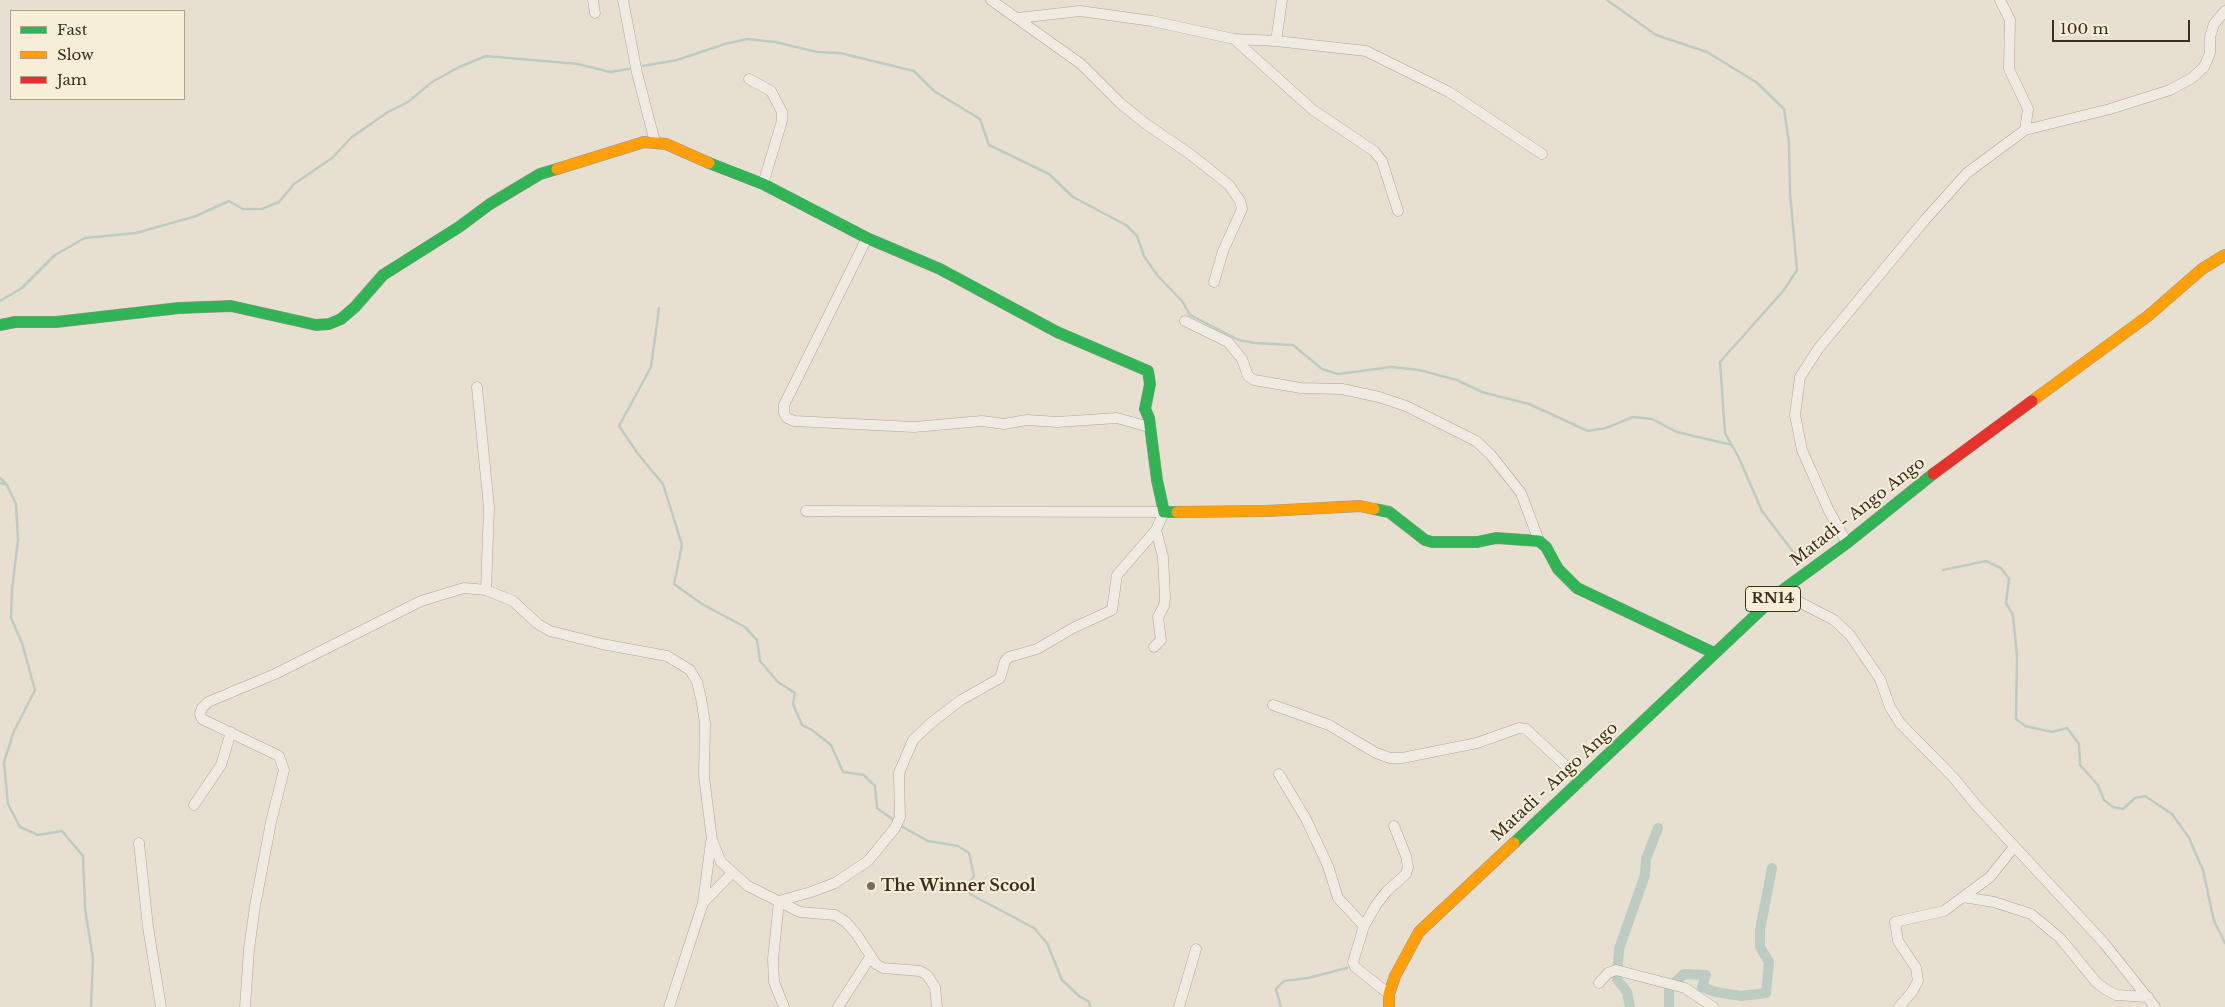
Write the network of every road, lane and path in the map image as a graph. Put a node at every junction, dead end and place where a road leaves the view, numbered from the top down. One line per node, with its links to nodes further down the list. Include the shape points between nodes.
1 (593, 0): 7 (street)
2 (623, 0): 13 (street)
3 (991, 0): 8 (street)
4 (1282, 0): 10 (street)
5 (2000, 0): 12 (street, via 2010,20 2009,69 2028,109)
6 (2225, 11): 12 (street, via 2214,24 2210,53 2204,67 2192,78 2170,90 2110,109)
7 (595, 13)
8 (1018, 18): 9 (street, via 1080,11 1152,21); 19 (street, via 1081,64 1146,124 1229,185 1240,200 1242,209 1223,251)
9 (1234, 39): 10 (street); 16 (street, via 1313,110 1374,151 1382,161)
10 (1276, 41): 14 (street, via 1366,51 1449,92)
11 (749, 79): 15 (street, via 771,91 782,112)
12 (2026, 130): 28 (street, via 1967,173 1818,349 1800,377 1795,415 1802,450)
13 (655, 142): 15 (main road); 21 (main road, via 644,142 540,174 383,275 355,308 329,324 316,325 231,306)
14 (1542, 154)
15 (763, 184): 17 (main road)
16 (1398, 211)
17 (867, 238): 23 (main road, via 940,269 1057,332 1148,372 1150,384 1145,409); 23 (street, via 784,405 787,418 914,427 982,421 1004,424 1026,420 1056,422 1117,418)
18 (2225, 255): 28 (main road, Matadi - Ango Ango / RN14, via 2202,269 2148,316 1935,472)
19 (1214, 282)
20 (1184, 321): 27 (street, via 1228,342 1242,359 1248,376 1254,380 1301,388 1342,389 1379,397 1406,406 1476,441 1492,455 1521,493)
21 (0, 325)
22 (477, 387): 29 (street, via 490,514)
23 (1148, 427): 25 (main road)
24 (806, 512): 25 (street)
25 (1164, 512): 26 (street); 27 (main road, via 1360,506 1389,512 1432,542 1477,542 1496,538)
26 (1156, 530): 31 (street, via 1163,556 1165,598 1158,617 1161,640); 44 (street, via 1118,572 1112,610 1037,649 1009,657 1004,661 1000,678 961,700 913,740 899,773 900,817 868,861 835,883)
27 (1539, 541): 32 (main road, via 1577,588)
28 (1847, 544): 30 (main road, Matadi - Ango Ango / RN14)
29 (486, 590): 34 (street, via 464,588 421,601 275,674 208,702 202,708 202,719); 39 (street, via 513,601 550,631 667,656 690,670 697,682 705,723 704,776)
30 (1780, 592): 32 (main road, Matadi - Ango Ango / RN14); 41 (street, via 1834,620 1850,635 1880,679 1900,723)
31 (1154, 647)
32 (1714, 653): 36 (main road, Matadi - Ango Ango / RN14)
33 (1273, 705): 36 (street, via 1329,725 1390,758 1477,743 1519,728 1526,729)
34 (231, 732): 37 (street, via 221,765); 53 (street, via 278,756 284,770 255,906)
35 (1279, 774): 46 (street, via 1306,819 1328,866 1338,898)
36 (1582, 781): 50 (main road, Matadi - Ango Ango / RN14, via 1419,932 1402,961)
37 (194, 806)
38 (1394, 826): 46 (street, via 1406,856 1406,874 1387,891)
39 (712, 840): 42 (street, via 721,862); 45 (street)
40 (139, 842): 52 (street)
41 (2014, 847): 43 (street, via 1990,877); 51 (street, via 2104,943)
42 (732, 873): 44 (street, via 748,886); 45 (street)
43 (1963, 897): 51 (street, via 1994,902 2031,914 2060,938 2105,989 2116,995); 61 (street, via 1944,911 1895,922 1898,941 1916,968 1918,981)
44 (778, 901): 48 (street, via 812,915 836,915 846,922); 55 (street, via 774,982)
45 (703, 903): 54 (street)
46 (1364, 926): 50 (street, via 1354,954 1355,967)
47 (1196, 949): 58 (street)
48 (871, 956): 56 (street); 57 (street, via 883,968 920,971 927,975 935,987)
49 (1599, 983): 60 (street, via 1616,970 1685,988)
50 (1389, 994): 59 (main road, Matadi - Ango Ango / RN14)
51 (2148, 997): 62 (street)
52 (161, 1007)
53 (245, 1007)
54 (669, 1007)
55 (784, 1007)
56 (838, 1007)
57 (937, 1007)
58 (1179, 1007)
59 (1389, 1007)
60 (1713, 1007)
61 (1899, 1007)
62 (2155, 1007)

